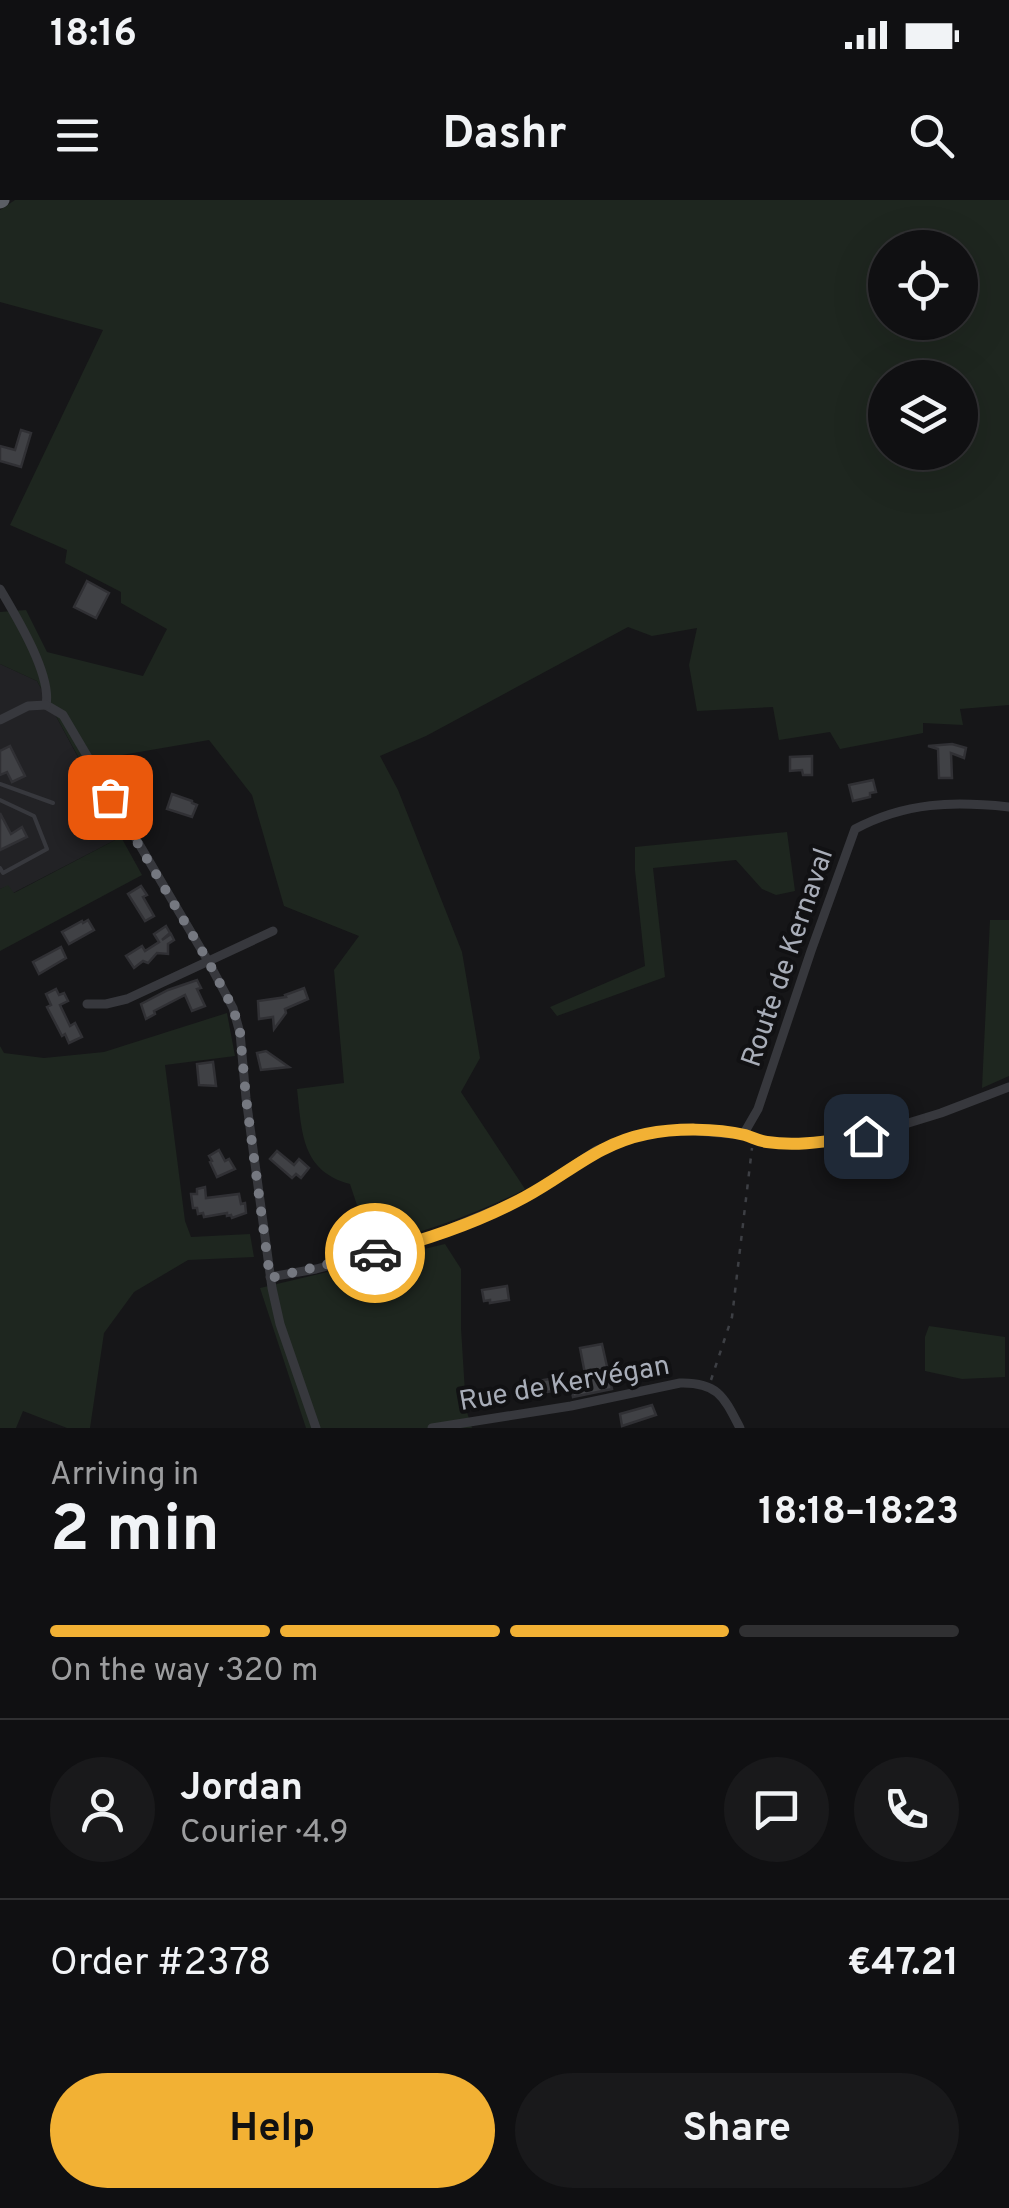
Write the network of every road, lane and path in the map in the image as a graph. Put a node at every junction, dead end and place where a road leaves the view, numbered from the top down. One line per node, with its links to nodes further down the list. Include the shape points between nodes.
1 (0, 589): 2 (street, via 47,684)
2 (46, 705): 3 (street); 10 (street, via 63,716)
3 (0, 720)
4 (0, 784): 6 (lane)
5 (0, 800): 8 (lane, via 34,816 48,850 3,873)
6 (53, 803)
7 (1009, 807): 13 (street, Route de Kernaval, via 911,806 855,829)
8 (0, 868)
9 (273, 931): 10 (street)
10 (208, 961): 11 (street, via 127,1000); 14 (street, via 240,1032)
11 (87, 1004)
12 (1009, 1087): 13 (street, via 866,1136 809,1143)
13 (748, 1136): 14 (street, via 644,1134 596,1150 528,1196 418,1242); 15 (path, via 732,1316)
14 (270, 1278): 16 (street)
15 (708, 1386): 17 (street, Rue de Kervégan, via 680,1383); 18 (street, Rue de Kervégan, via 725,1398)
16 (316, 1428)
17 (432, 1428)
18 (740, 1428)

